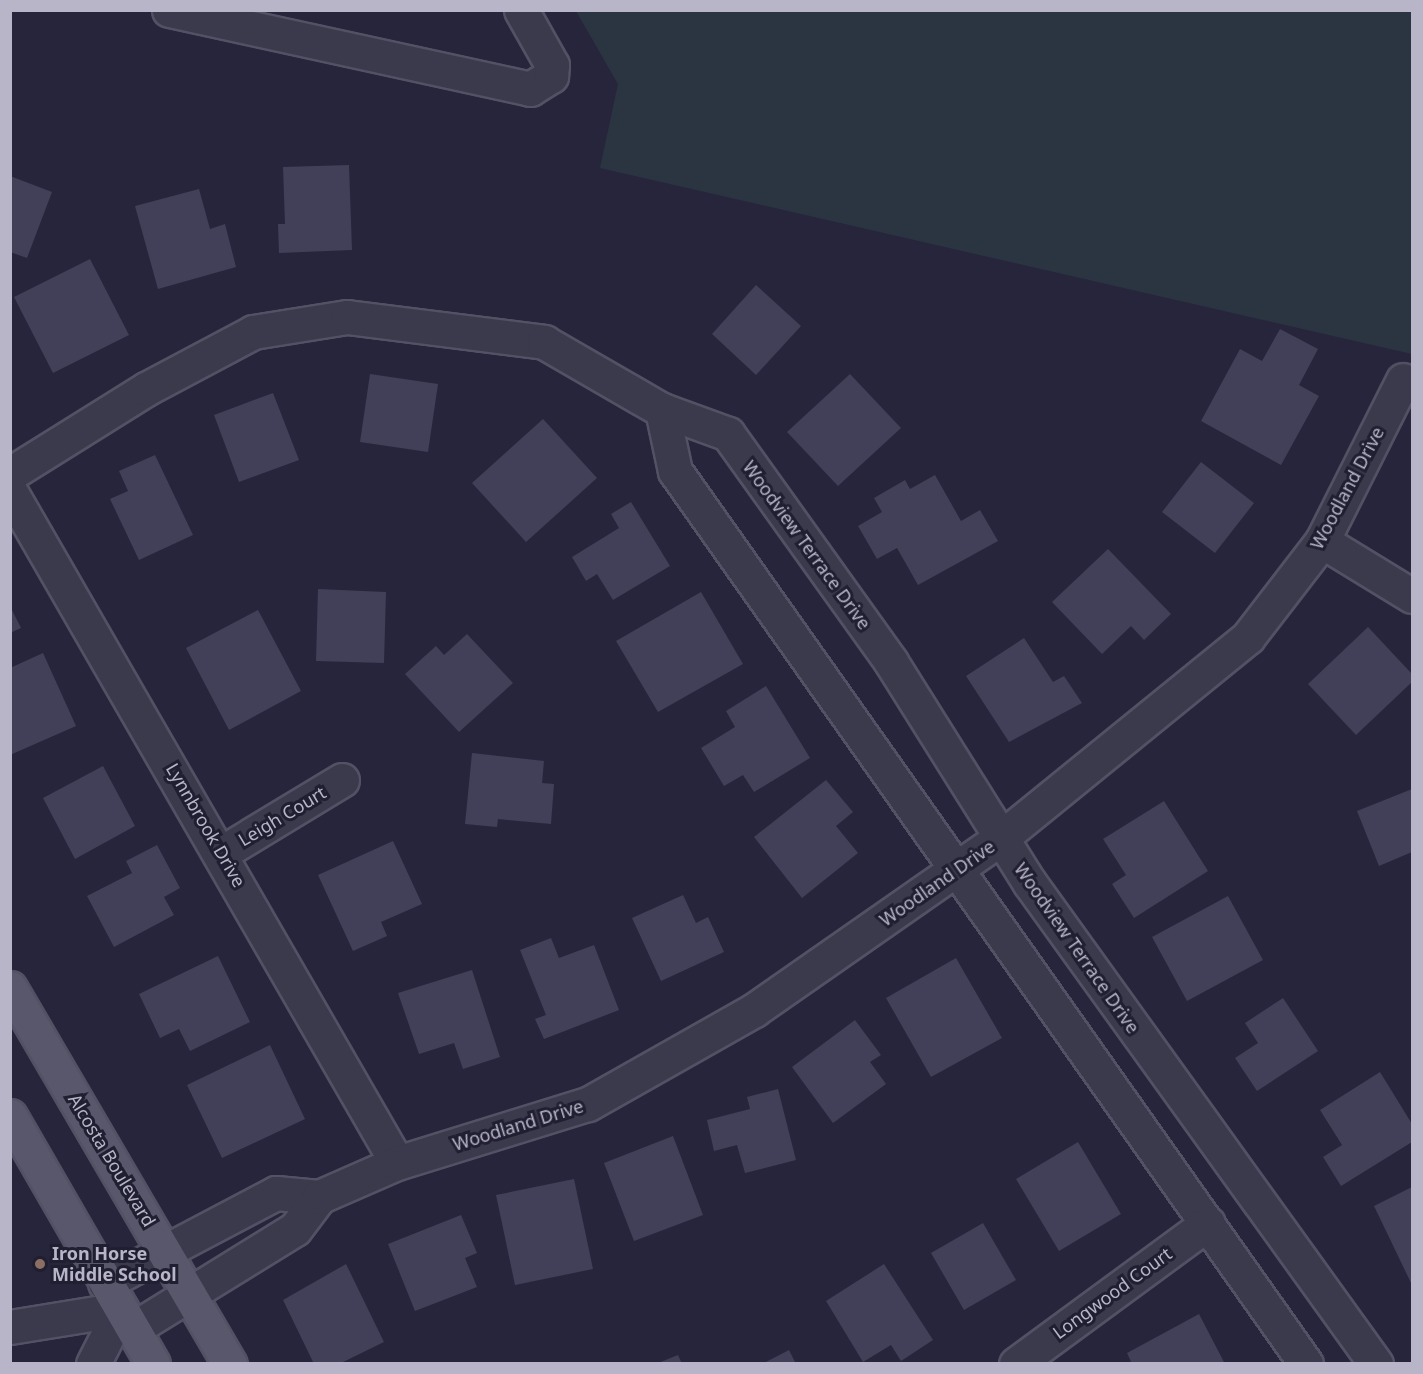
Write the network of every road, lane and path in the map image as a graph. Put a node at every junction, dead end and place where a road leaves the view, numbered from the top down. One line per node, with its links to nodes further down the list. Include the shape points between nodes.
1 (169, 10): 2 (street, via 530,88 551,76 552,65)
2 (521, 10)
3 (1403, 380): 7 (street, Woodland Drive)
4 (662, 410): 5 (street, Woodview Terrace Drive, via 544,342 347,317 254,332 146,389); 10 (street, Woodview Terrace Drive, via 728,434 891,662); 12 (street, via 675,471)
5 (10, 474)
6 (10, 491): 11 (street, Lynnbrook Drive)
7 (1322, 541): 8 (street); 10 (street, Woodland Drive, via 1248,637)
8 (1413, 596)
9 (342, 780): 11 (street, Leigh Court)
10 (1001, 838): 12 (street, Woodland Drive); 27 (street, Woodview Terrace Drive, via 1250,1194)
11 (223, 852): 15 (street, Lynnbrook Drive)
12 (954, 871): 15 (street, Woodland Drive, via 754,1010 588,1104); 17 (street)
13 (10, 988): 18 (main road, Alcosta Boulevard)
14 (10, 1116): 20 (main road)
15 (397, 1162): 16 (street, Woodland Drive)
16 (319, 1197): 18 (street, Woodland Drive, via 276,1193); 19 (street, Woodland Drive, via 295,1229)
17 (1208, 1223): 25 (street, Longwood Court); 26 (street)
18 (165, 1250): 19 (main road, Alcosta Boulevard); 20 (street, Woodland Drive)
19 (189, 1291): 20 (street, Woodland Drive); 24 (main road, Alcosta Boulevard)
20 (120, 1307): 21 (street); 22 (street); 23 (main road)
21 (12, 1327)
22 (93, 1364)
23 (153, 1364)
24 (230, 1364)
25 (1016, 1364)
26 (1306, 1364)
27 (1376, 1364)

